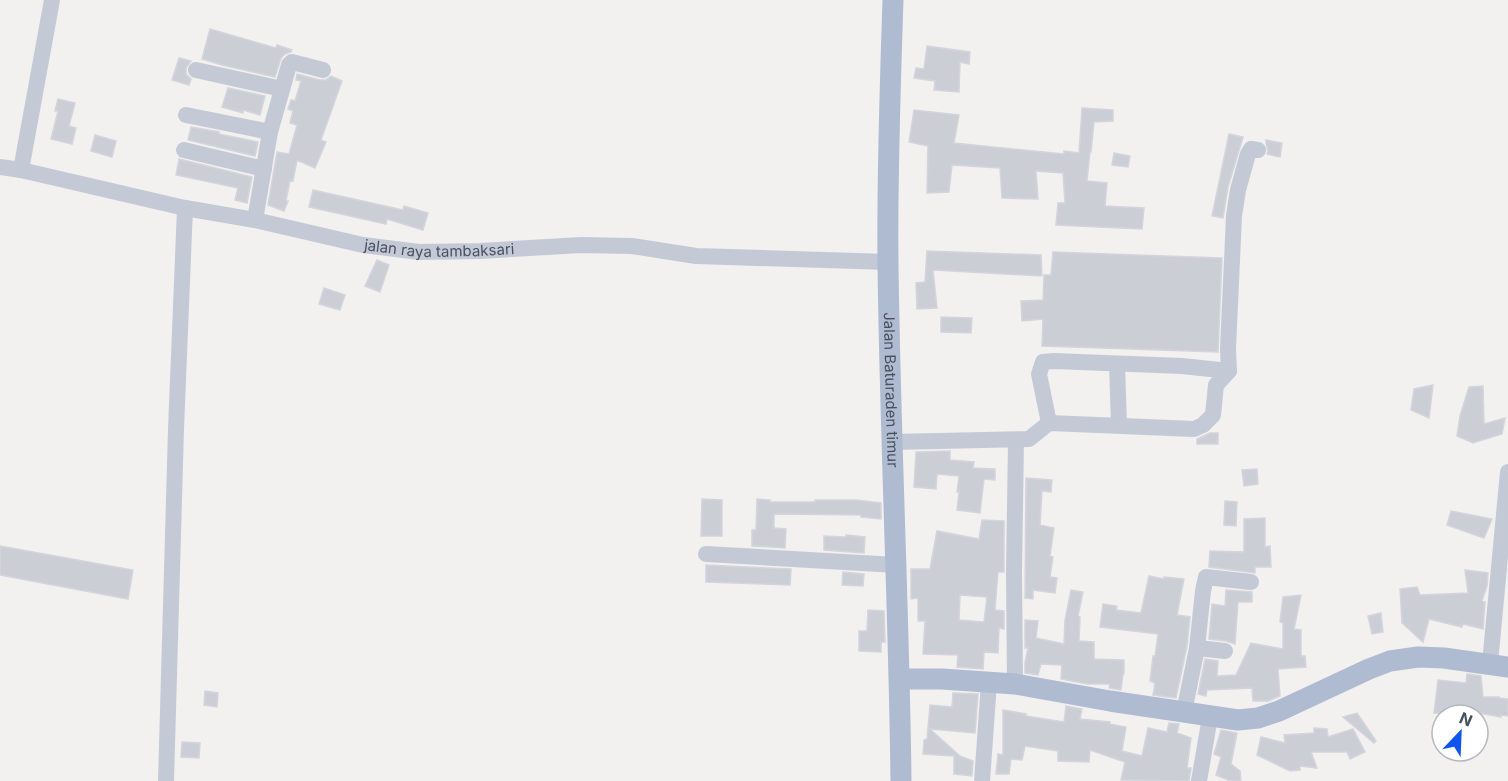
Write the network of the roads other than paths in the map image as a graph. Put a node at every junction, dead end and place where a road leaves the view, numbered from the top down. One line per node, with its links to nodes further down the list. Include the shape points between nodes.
1 (52, 0): 12 (street)
2 (893, 0): 15 (main road, Jalan Baturaden timur)
3 (196, 70): 5 (street)
4 (323, 70): 5 (street, via 292,62)
5 (282, 89): 7 (street)
6 (186, 115): 7 (street)
7 (270, 132): 11 (street)
8 (184, 150): 11 (street)
9 (1258, 150): 17 (street, via 1251,149 1248,154 1234,216)
10 (0, 167): 12 (street, jalan raya tambaksari)
11 (264, 169): 14 (street)
12 (21, 170): 13 (street, jalan raya tambaksari)
13 (185, 208): 14 (street, jalan raya tambaksari); 35 (street)
14 (255, 220): 15 (street, jalan raya tambaksari, via 363,245 419,252 632,246 696,256)
15 (888, 262): 21 (main road, Jalan Baturaden timur)
16 (1117, 364): 17 (street); 18 (street, via 1043,362 1039,374); 19 (street)
17 (1229, 371): 19 (street, via 1216,385 1213,415 1203,425 1194,429)
18 (1049, 423): 19 (street); 20 (street, via 1029,439)
19 (1119, 425)
20 (1016, 440): 21 (street); 32 (street)
21 (892, 442): 24 (main road, Jalan Baturaden timur)
22 (1508, 472): 26 (street)
23 (706, 554): 24 (street)
24 (896, 565): 30 (main road, Jalan Baturaden timur)
25 (1251, 582): 27 (street, via 1206,577)
26 (1503, 585): 29 (street)
27 (1197, 648): 28 (street); 33 (street)
28 (1225, 651)
29 (1499, 665): 34 (main road, via 1418,657 1390,661 1258,718)
30 (900, 679): 31 (main road); 36 (main road, Jalan Baturaden timur)
31 (989, 683): 32 (main road); 37 (street)
32 (1015, 684): 33 (main road)
33 (1184, 712): 34 (main road)
34 (1210, 717): 38 (street)
35 (166, 781)
36 (901, 781)
37 (981, 781)
38 (1199, 781)

